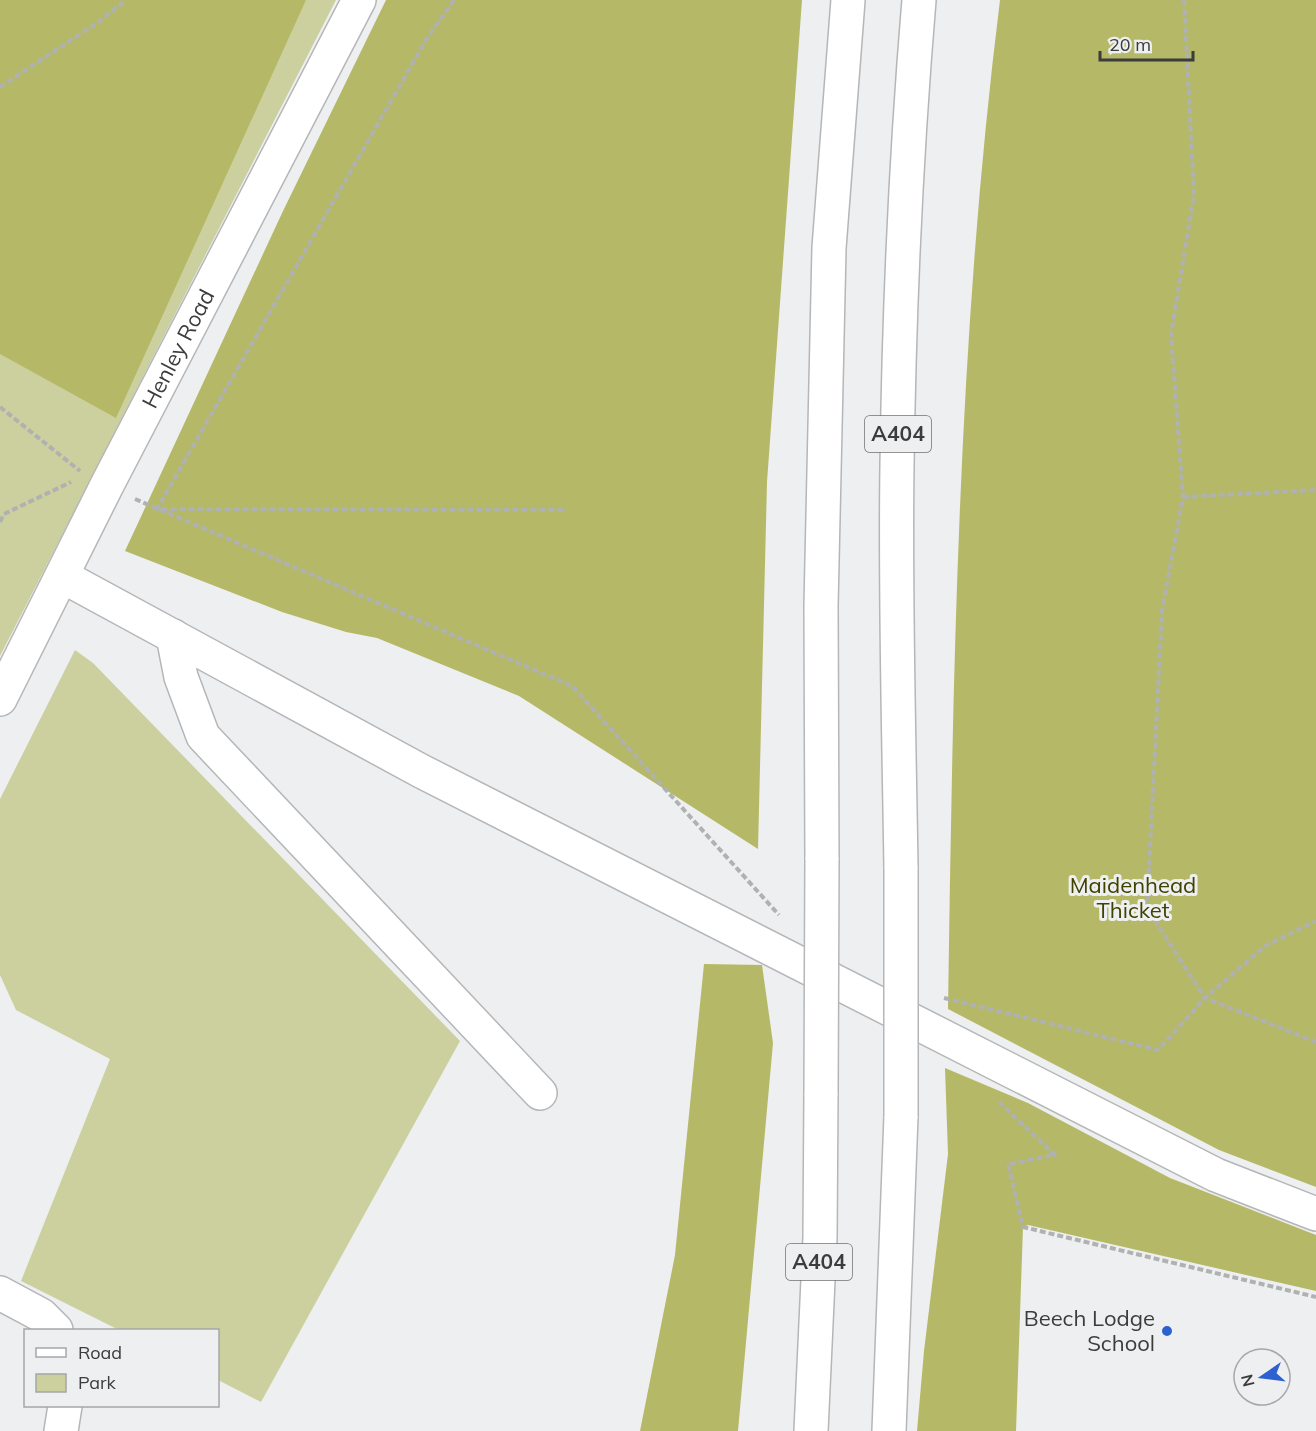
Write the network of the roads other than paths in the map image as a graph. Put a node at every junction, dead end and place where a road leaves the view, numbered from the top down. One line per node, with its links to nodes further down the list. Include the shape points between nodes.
1 (359, 0): 4 (main road, Henley Road)
2 (849, 0): 13 (main road, A404, bridge, via 829,248 821,606 820,1237)
3 (920, 0): 14 (main road, A404, bridge, via 910,105 897,455 901,1116)
4 (62, 576): 5 (main road); 6 (main road, Henley Road)
5 (173, 636): 7 (main road, via 181,677 203,736); 8 (main road, via 421,771 1216,1175)
6 (0, 699)
7 (540, 1093)
8 (1316, 1214)
9 (0, 1293): 10 (main road, via 41,1315)
10 (55, 1329)
11 (64, 1407): 12 (main road)
12 (61, 1431)
13 (812, 1431)
14 (889, 1431)

